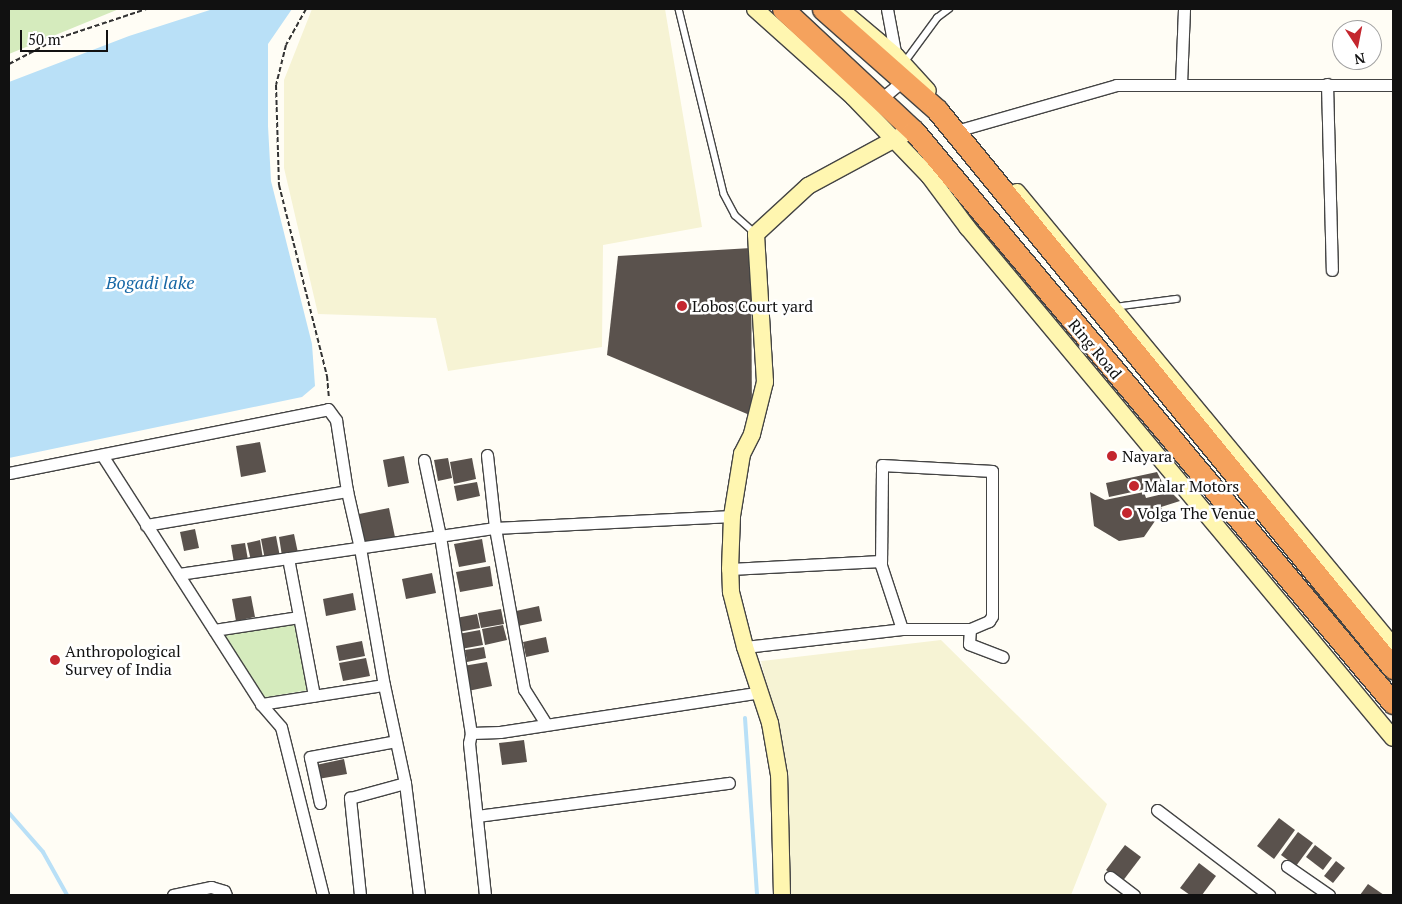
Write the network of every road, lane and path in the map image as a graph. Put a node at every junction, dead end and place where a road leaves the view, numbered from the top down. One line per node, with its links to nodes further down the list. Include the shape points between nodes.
1 (146, 9): 11 (path, via 59,38)
2 (306, 9): 23 (path, via 286,44 276,85 279,185 327,376)
3 (679, 9): 19 (lane, via 724,194 735,215)
4 (755, 9): 18 (street, via 853,97)
5 (783, 9): 16 (highway, Ring Road)
6 (823, 9): 12 (highway, Ring Road)
7 (840, 9): 12 (street)
8 (887, 9): 12 (street)
9 (949, 9): 12 (lane, via 938,18)
10 (1184, 9): 13 (street)
11 (9, 64)
12 (900, 68): 16 (street); 17 (street); 45 (highway, Ring Road)
13 (1181, 84): 14 (street); 17 (street, via 1116,86)
14 (1327, 84): 15 (street); 20 (street)
15 (1393, 84)
16 (880, 100): 18 (highway, Ring Road)
17 (963, 129): 22 (street)
18 (904, 134): 19 (street, via 808,186); 49 (highway, Ring Road); 53 (street)
19 (756, 234): 29 (street, via 764,382 752,434 742,454)
20 (1332, 270)
21 (1176, 299): 22 (lane)
22 (1113, 307): 42 (street)
23 (328, 409): 25 (street); 28 (street, via 336,420)
24 (487, 454): 31 (street)
25 (102, 455): 27 (street); 30 (street)
26 (424, 460): 32 (street)
27 (9, 473)
28 (347, 491): 30 (street); 33 (street)
29 (732, 516): 31 (street); 36 (street)
30 (146, 526): 37 (street)
31 (495, 528): 32 (street); 51 (street, via 524,689)
32 (440, 536): 33 (street); 52 (street)
33 (360, 548): 34 (street); 46 (street)
34 (288, 558): 37 (street); 38 (street)
35 (881, 561): 36 (street); 39 (street); 40 (street, via 882,465 992,471 992,616 989,621)
36 (730, 569): 43 (street)
37 (179, 574): 41 (street)
38 (299, 617): 41 (street); 48 (street)
39 (902, 629): 40 (street); 43 (street)
40 (970, 629): 44 (street, via 969,644)
41 (214, 630): 50 (street)
42 (1393, 646)
43 (745, 647): 47 (street)
44 (1003, 657)
45 (1393, 668)
46 (384, 685): 48 (street); 54 (street)
47 (761, 692): 51 (street); 68 (street, via 779,775)
48 (314, 696): 50 (street)
49 (1393, 703)
50 (261, 704): 64 (street, via 281,728)
51 (546, 724): 52 (street)
52 (471, 733): 59 (street, via 469,743)
53 (1393, 738)
54 (396, 742): 55 (street); 57 (street, via 310,757)
55 (405, 783): 65 (street, via 350,798); 66 (street)
56 (729, 783): 59 (street)
57 (320, 803)
58 (1157, 810): 70 (street)
59 (477, 816): 67 (street)
60 (1287, 866): 71 (street)
61 (1110, 877): 69 (street)
62 (173, 895): 63 (street, via 211,887 224,891)
63 (226, 895)
64 (323, 895)
65 (360, 895)
66 (419, 895)
67 (485, 895)
68 (782, 895)
69 (1134, 895)
70 (1269, 895)
71 (1329, 895)

